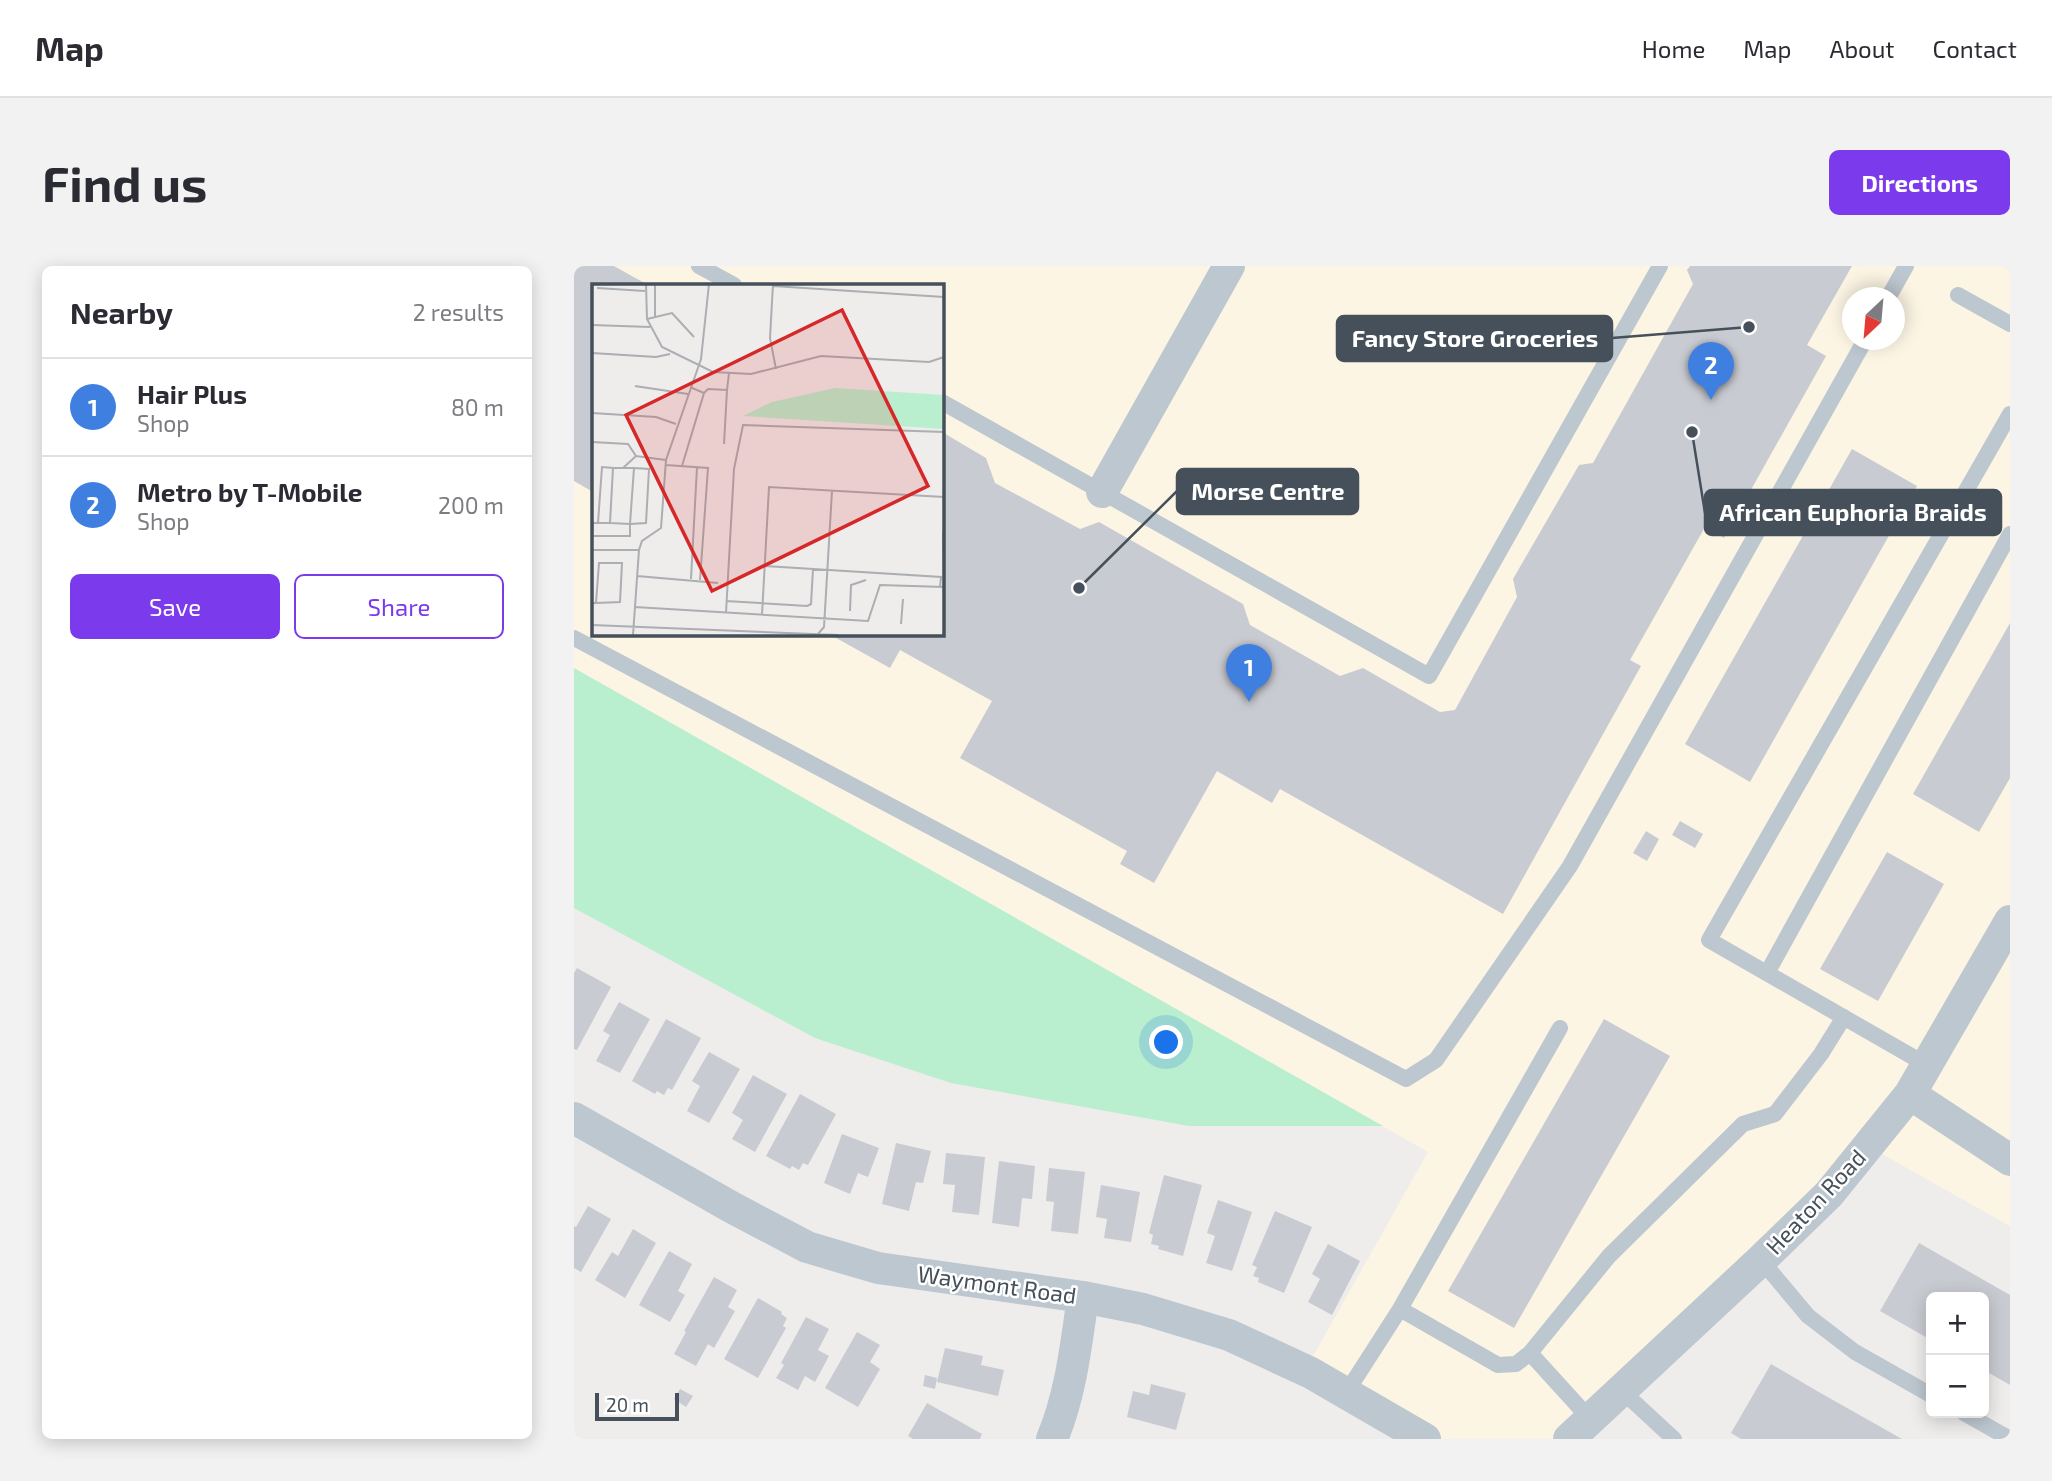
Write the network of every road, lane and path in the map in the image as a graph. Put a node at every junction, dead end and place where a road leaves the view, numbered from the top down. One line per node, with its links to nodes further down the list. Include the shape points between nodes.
1 (699, 266): 5 (lane)
2 (1229, 266): 12 (street)
3 (1660, 266): 12 (lane, via 1429,676)
4 (1906, 266): 6 (lane)
5 (732, 284)
6 (1894, 287)
7 (1958, 295): 8 (lane)
8 (2010, 324)
9 (1859, 350): 14 (lane, via 1570,866 1436,1060 1406,1079)
10 (943, 403): 12 (lane)
11 (2010, 414): 16 (lane, via 1709,940)
12 (1102, 492)
13 (2010, 534): 16 (lane)
14 (574, 638)
15 (2010, 922): 19 (street, Heaton Road)
16 (1767, 973): 17 (lane)
17 (1844, 1017): 19 (lane); 26 (lane, via 1775,1114 1743,1124 1609,1256)
18 (1560, 1028): 25 (lane)
19 (1927, 1065): 20 (street, Heaton Road)
20 (1910, 1094): 22 (street); 23 (street, Heaton Road, via 1829,1194)
21 (574, 1118): 24 (street, Waymont Road, via 807,1247 878,1268)
22 (2010, 1160)
23 (1761, 1260): 27 (street, Heaton Road); 28 (lane, via 1808,1315 1855,1352)
24 (1083, 1297): 29 (street, Waymont Road, via 1229,1335); 32 (street, via 1074,1362)
25 (1400, 1308): 26 (lane, via 1498,1365 1516,1364); 29 (lane)
26 (1530, 1353): 31 (lane)
27 (1621, 1390): 31 (street, Heaton Road); 34 (lane)
28 (1926, 1392)
29 (1346, 1393): 33 (street, Waymont Road)
30 (1973, 1418): 35 (lane)
31 (1580, 1429)
32 (1052, 1439)
33 (1425, 1439)
34 (1674, 1439)
35 (2010, 1439)

